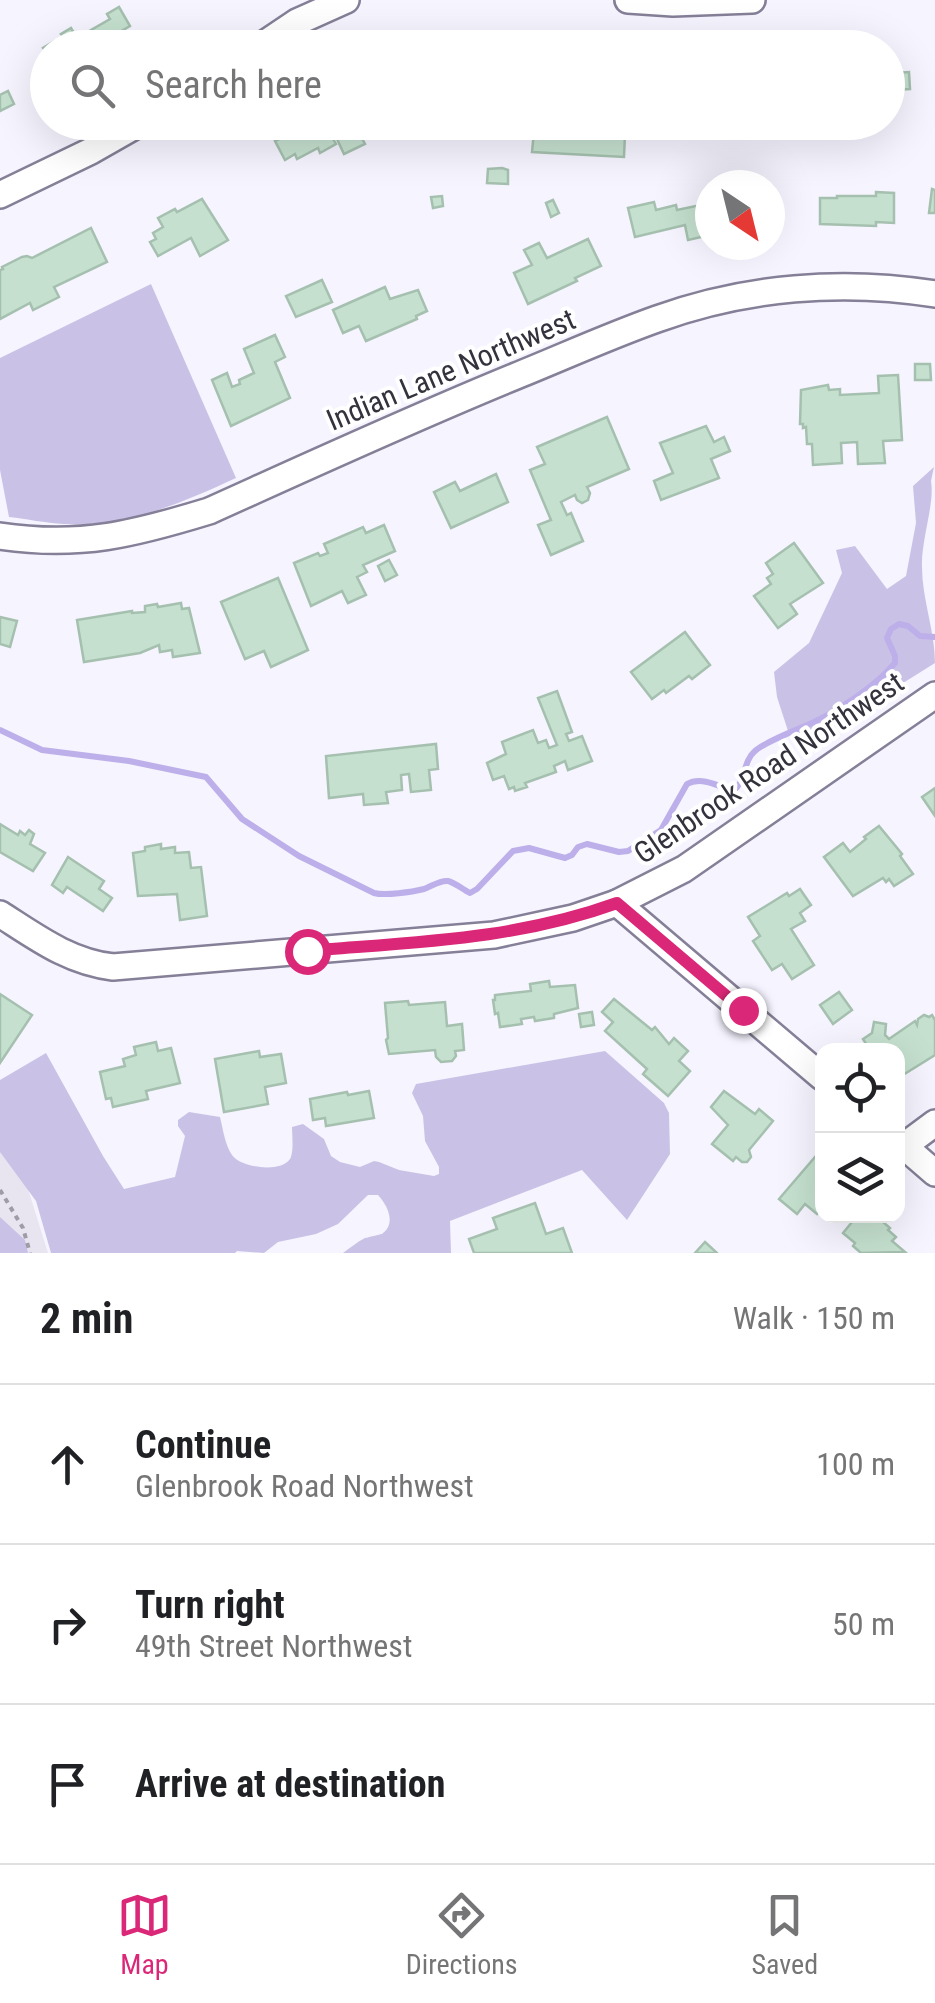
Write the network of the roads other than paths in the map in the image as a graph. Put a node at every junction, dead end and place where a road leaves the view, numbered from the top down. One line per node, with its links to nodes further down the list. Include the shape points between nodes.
1 (346, 0): 4 (street)
2 (628, 0): 3 (street)
3 (752, 0)
4 (285, 30)
5 (109, 140): 6 (street)
6 (0, 195)
7 (935, 294): 8 (street, Indian Lane Northwest, via 827,286 708,304 454,402 210,512 100,539)
8 (0, 536)
9 (935, 695): 10 (street, Glenbrook Road Northwest, via 696,862)
10 (617, 903): 11 (street, Glenbrook Road Northwest, via 494,934 122,967 68,956); 12 (street)
11 (0, 914)
12 (815, 1071)
13 (935, 1123): 14 (street)
14 (905, 1141)
15 (905, 1148): 16 (street)
16 (935, 1173)

